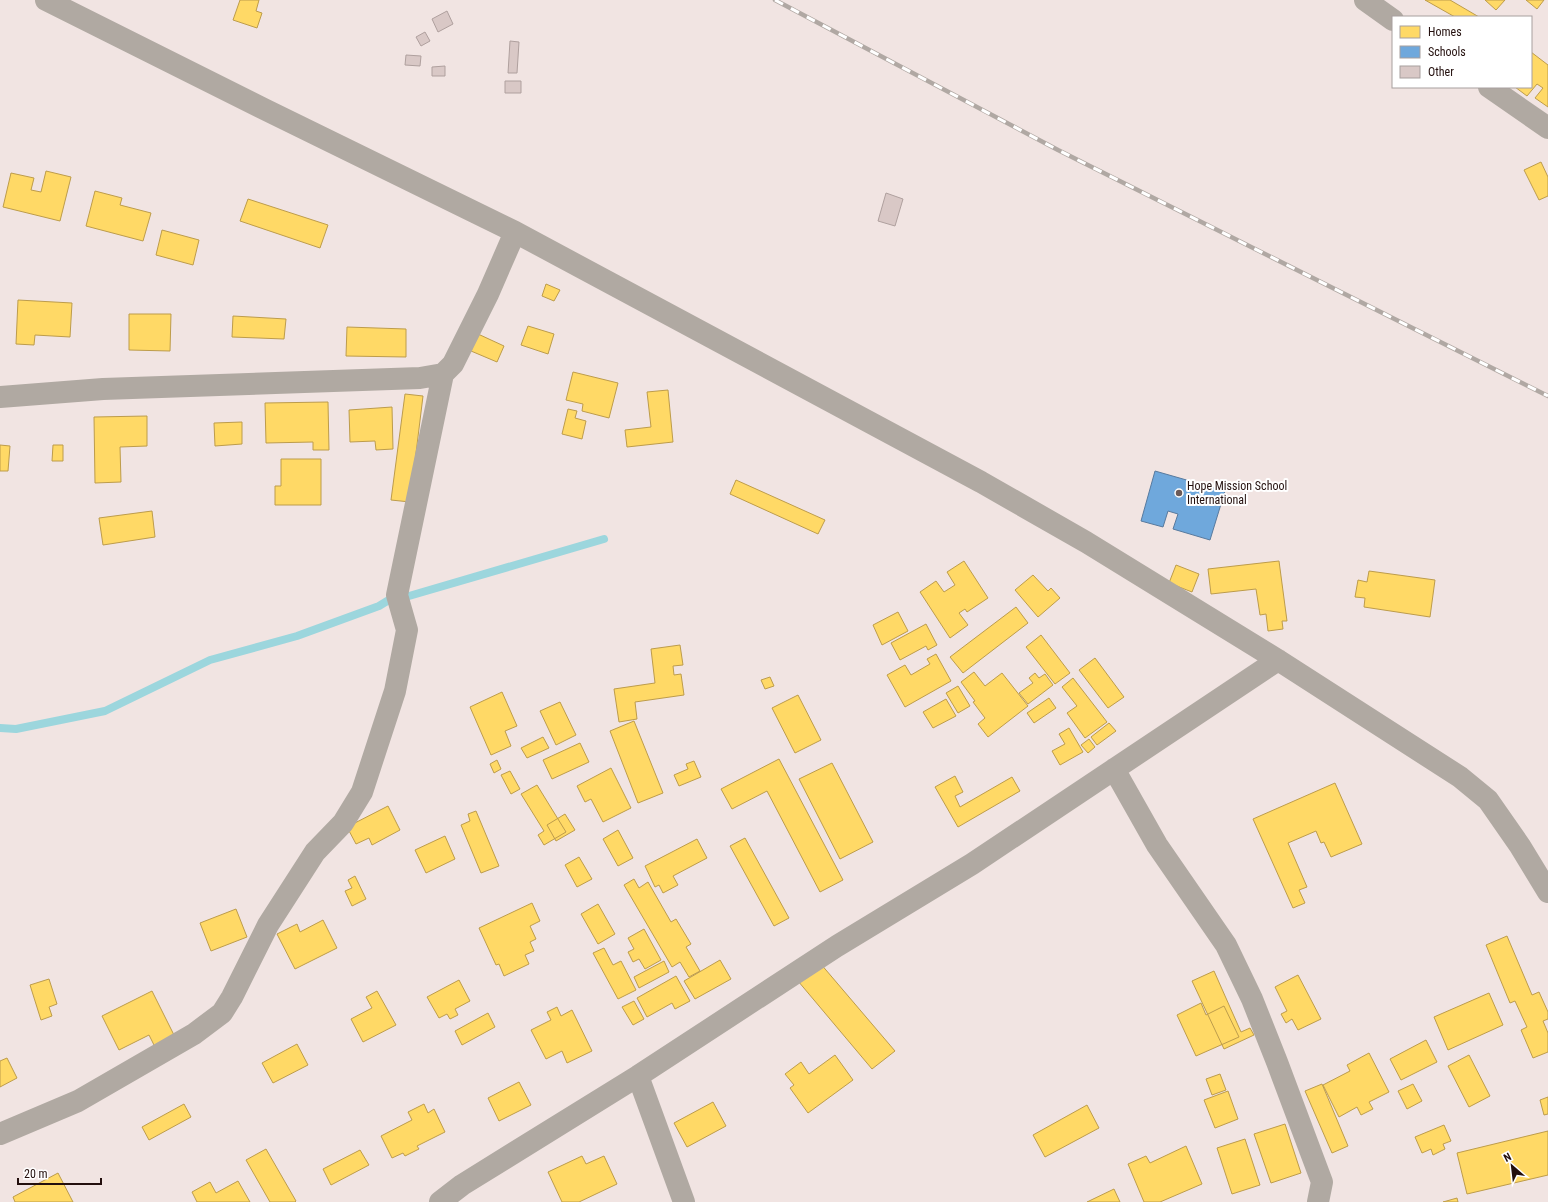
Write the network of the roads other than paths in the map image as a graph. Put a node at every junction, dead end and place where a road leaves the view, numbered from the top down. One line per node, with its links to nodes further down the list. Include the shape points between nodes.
1 (46, 0): 6 (street)
2 (1365, 0): 3 (street)
3 (1392, 19)
4 (1490, 88): 5 (street)
5 (1548, 128)
6 (515, 232): 7 (street, via 453,364); 9 (street, via 982,482 1086,542)
7 (443, 374): 8 (street, via 420,378 95,390); 13 (street, via 397,595 408,630 395,691 362,792 343,823 315,852 268,924 222,1013 194,1034 78,1101)
8 (0, 397)
9 (1278, 660): 10 (street); 11 (street, via 1460,777 1488,800)
10 (1114, 768): 12 (street, via 972,864 837,946); 16 (street, via 1157,845 1226,944 1252,999 1322,1182)
11 (1548, 892)
12 (638, 1076): 14 (street, via 462,1185); 15 (street)
13 (0, 1134)
14 (440, 1202)
15 (684, 1202)
16 (1318, 1202)

